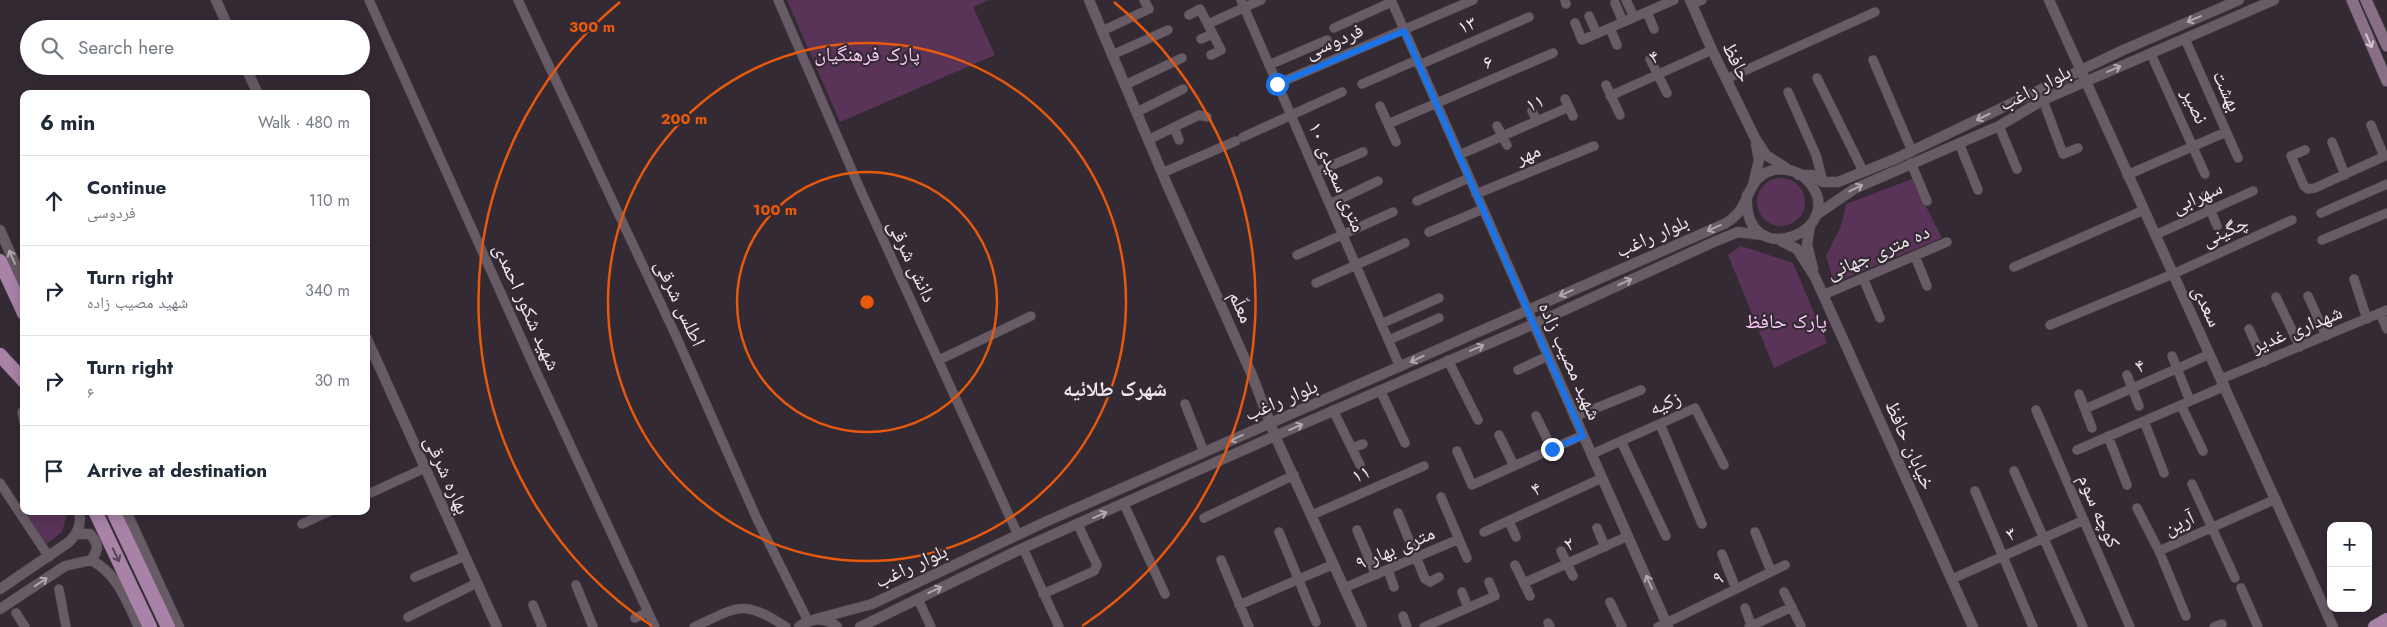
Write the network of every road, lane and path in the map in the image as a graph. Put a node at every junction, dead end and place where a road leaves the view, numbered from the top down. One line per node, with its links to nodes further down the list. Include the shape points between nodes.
1 (216, 0): 26 (street)
2 (369, 0): 316 (street, شهید شکور احمدی)
3 (518, 0): 323 (street, اطلس شرقی, via 656,292 757,519)
4 (778, 0): 180 (street, دانش شرقی)
5 (1089, 0): 34 (street, معلّم)
6 (1144, 0): 34 (street, via 1149,9)
7 (1261, 0): 19 (street)
8 (1473, 0): 35 (street, فردوسی)
9 (1626, 0): 25 (street)
10 (1674, 0): 20 (street)
11 (2049, 0): 53 (street, سعدی)
12 (2239, 0): 53 (street, بلوار راغب, one-way to 53)
13 (2274, 0): 39 (street, بلوار راغب)
14 (2352, 0): 58 (main road, one-way to 58)
15 (2366, 0): 42 (main road)
16 (1392, 1): 30 (street); 35 (street, شهید مصیب زاده)
17 (1694, 1): 43 (street, حافظ)
18 (1615, 3): 27 (street)
19 (1243, 4): 29 (street); 52 (street, ۱۰ متری سعیدی)
20 (1647, 12): 25 (street); 32 (street)
21 (1876, 12): 57 (street)
22 (1189, 15): 29 (street, via 1200,9)
23 (1589, 16): 37 (street)
24 (1529, 17): 51 (street, ۱۳)
25 (1634, 18): 27 (street)
26 (225, 20)
27 (1623, 22): 31 (street)
28 (1575, 23): 37 (street, via 1582,40)
29 (1208, 24): 36 (street)
30 (1334, 28)
31 (1610, 28): 37 (street); 41 (street)
32 (1654, 29)
33 (1168, 30): 46 (street)
34 (1102, 31): 46 (street, معلّم)
35 (1404, 31): 51 (street, شهید مصیب زاده); 60 (street, فردوسی)
36 (1213, 34): 38 (street); 47 (street, via 1221,50)
37 (1597, 34)
38 (1201, 39)
39 (2185, 39): 45 (street, بلوار راغب); 85 (street, بهشت)
40 (1327, 40): 52 (street)
41 (1617, 44)
42 (2387, 46)
43 (1712, 50): 54 (street, ۴); 57 (street, حافظ)
44 (1553, 53): 71 (street, ۶)
45 (2151, 54): 59 (street, بلوار راغب, one-way to 45); 95 (street, نصیر)
46 (1112, 55): 62 (street, معلّم)
47 (1211, 55)
48 (1182, 58): 62 (street)
49 (1650, 59): 54 (street)
50 (1873, 60): 98 (street)
51 (1418, 62): 61 (street, ۱۳); 71 (street, شهید مصیب زاده)
52 (1269, 65): 60 (street, ۱۰ متری سعیدی)
53 (2080, 71): 59 (street, سعدی); 98 (street, بلوار راغب, one-way to 98)
54 (1658, 74): 68 (street); 69 (street, ۴)
55 (249, 75): 65 (street)
56 (1818, 78): 105 (street)
57 (1726, 79): 87 (street, حافظ)
58 (2387, 81)
59 (2085, 82): 70 (street, بلوار راغب); 110 (street, سعدی)
60 (1277, 84): 76 (street, ۱۰ متری سعیدی)
61 (1362, 84)
62 (1125, 85): 75 (street, معلّم)
63 (1606, 86): 69 (street)
64 (1183, 89): 75 (street)
65 (256, 90)
66 (1342, 92): 76 (street)
67 (1788, 92): 114 (street, via 1816,155)
68 (1667, 93)
69 (1610, 96): 77 (street)
70 (2043, 100): 83 (street, بلوار راغب); 96 (street, via 2063,154)
71 (1436, 104): 80 (street, ۶); 100 (street, شهید مصیب زاده)
72 (1380, 106): 80 (street)
73 (1569, 107): 79 (street, ۱۱)
74 (1532, 111): 79 (street)
75 (1136, 112): 88 (street, معلّم)
76 (1291, 115): 106 (street, ۱۰ متری سعیدی); 107 (street)
77 (1620, 115)
78 (1207, 117): 84 (street, via 1199,115)
79 (1537, 122): 86 (street, ۱۱)
80 (1388, 124): 90 (street)
81 (2371, 125): 101 (street)
82 (1497, 126): 86 (street)
83 (1999, 126): 92 (street, بلوار راغب); 104 (street)
84 (1174, 127): 88 (street); 89 (street)
85 (2226, 132): 95 (street); 102 (street, بهشت)
86 (1502, 136): 93 (street); 100 (street, ۱۱)
87 (1755, 138): 108 (street, حافظ, via 1766,155); 115 (street, حافظ, via 1759,160)
88 (1148, 140): 107 (street, معلّم)
89 (1179, 140)
90 (1396, 142)
91 (2332, 142): 111 (street)
92 (1959, 143): 103 (street, بلوار راغب); 117 (street)
93 (1506, 145)
94 (1594, 146): 119 (street, مهر)
95 (2194, 146): 109 (street, نصیر); 110 (street)
96 (2078, 148)
97 (2305, 150): 111 (street, via 2291,156 2308,189)
98 (1912, 151): 105 (street, بلوار راغب)
99 (1363, 152): 106 (street)
100 (1459, 155): 112 (street, شهید مصیب زاده)
101 (2386, 156): 111 (street)
102 (2238, 158)
103 (1911, 163): 123 (street); 131 (street, بلوار راغب, one-way to 103, via 1854,189)
104 (2017, 169)
105 (1863, 171): 114 (street, بلوار راغب, via 1838,182)
106 (1316, 172): 124 (street, ۱۰ متری سعیدی)
107 (1162, 173): 205 (street, معلّم)
108 (1795, 173): 114 (street, بلوار راغب, via 1813,175); 115 (street, via 1782,168 1770,170); 131 (street, via 1803,175 1816,193)
109 (2205, 174)
110 (2127, 175): 126 (street, سعدی)
111 (2345, 175)
112 (1469, 178): 119 (street, شهید مصیب زاده); 122 (street)
113 (1378, 181): 124 (street)
114 (1823, 182)
115 (1752, 184): 120 (street)
116 (2387, 184): 130 (street)
117 (1978, 190)
118 (2253, 191): 127 (street, سهرابی)
119 (1476, 194): 125 (street, شهید مصیب زاده)
120 (1748, 195): 139 (street, via 1750,219); 161 (street, بلوار راغب, one-way to 161, via 1740,212 1724,224)
121 (2205, 196): 127 (street)
122 (1417, 201)
123 (1927, 201)
124 (1330, 204): 137 (street, ۱۰ متری سعیدی)
125 (1482, 209): 136 (street); 161 (street, شهید مصیب زاده)
126 (2144, 210): 138 (street, سعدی); 148 (street)
127 (2210, 210): 134 (street); 138 (street, سهرابی)
128 (1393, 212): 137 (street)
129 (2387, 212): 141 (street)
130 (2321, 213)
131 (1816, 215): 133 (street)
132 (2292, 220): 149 (street, چگینی)
133 (1810, 226): 140 (street, via 1790,239); 151 (street, خیابان حافظ, via 1807,244)
134 (2217, 226)
135 (0, 230): 150 (street, one-way to 135)
136 (1429, 232)
137 (1343, 235): 144 (street); 147 (street, ۱۰ متری سعیدی)
138 (2155, 235): 149 (street, سعدی)
139 (1765, 236): 140 (street); 168 (street, بلوار راغب, one-way to 139, via 1738,232)
140 (1778, 239): 151 (street, خیابان حافظ, via 1797,249)
141 (2322, 240)
142 (1947, 242): 145 (street, ده متری جهانی)
143 (1405, 243): 147 (street)
144 (1298, 255)
145 (1914, 256): 152 (street, ده متری جهانی); 155 (street)
146 (0, 261): 160 (main road)
147 (1356, 266): 154 (street); 167 (street, ۱۰ متری سعیدی)
148 (2014, 267)
149 (2173, 274): 169 (street, چگینی); 176 (street, سعدی)
150 (20, 275)
151 (1815, 277): 156 (street, خیابان حافظ)
152 (1863, 278): 156 (street, ده متری جهانی); 165 (street)
153 (2354, 279): 166 (street)
154 (1316, 283)
155 (1927, 286)
156 (1823, 295): 291 (street, خیابان حافظ)
157 (2308, 296): 172 (street)
158 (2276, 297): 175 (street)
159 (1439, 298): 167 (street)
160 (20, 304)
161 (1528, 310): 168 (street, شهید مصیب زاده); 183 (street, بلوار راغب, one-way to 183)
162 (2383, 312): 166 (street, شهداری غدیر); 171 (street)
163 (1031, 316): 180 (street)
164 (1439, 318): 173 (street)
165 (1880, 318)
166 (2368, 318): 172 (street, شهداری غدیر)
167 (1381, 324): 173 (street, ۱۰ متری سعیدی)
168 (1534, 324): 177 (street, شهید مصیب زاده); 181 (street, بلوار راغب, one-way to 168)
169 (2050, 325)
170 (2249, 328): 182 (street)
171 (2387, 330)
172 (2326, 336): 175 (street, شهداری غدیر)
173 (1389, 340): 183 (street, ۱۰ متری سعیدی)
174 (370, 346): 226 (street, بهاره شرقی)
175 (2300, 346): 182 (street, شهداری غدیر)
176 (2210, 354): 184 (street, ۴); 188 (street, سعدی)
177 (1548, 356): 185 (street); 202 (street, شهید مصیب زاده)
178 (2172, 356): 184 (street)
179 (4, 360): 187 (main road); 189 (street)
180 (939, 360): 262 (street, دانش شرقی)
181 (1448, 360): 191 (street, بلوار راغب); 203 (street)
182 (2264, 362): 188 (street, شهداری غدیر)
183 (1400, 367): 205 (street, بلوار راغب)
184 (2177, 369): 190 (street, ۴); 194 (street)
185 (1518, 370)
186 (2127, 374): 190 (street)
187 (20, 377)
188 (2223, 382): 196 (street, شهداری غدیر); 237 (street, سعدی)
189 (20, 383)
190 (2132, 388): 197 (street); 198 (street, ۴)
191 (1380, 390): 199 (street, بلوار راغب); 213 (street)
192 (1640, 390): 202 (street)
193 (2079, 394): 198 (street)
194 (2188, 396)
195 (1185, 404): 219 (street)
196 (2181, 404): 204 (street, شهداری غدیر); 220 (street)
197 (2139, 406)
198 (2085, 409): 207 (street)
199 (1333, 410): 209 (street, بلوار راغب, one-way to 199); 215 (street)
200 (2036, 410): 250 (street, کوچه سوم)
201 (1536, 416): 216 (street)
202 (1574, 417): 210 (street, شهید مصیب زاده)
203 (1478, 420)
204 (2144, 421): 211 (street, شهداری غدیر); 228 (street)
205 (1271, 423): 209 (street, معلّم); 219 (street, بلوار راغب, one-way to 219)
206 (1660, 424): 212 (street, زکیه); 223 (street, زکیه, via 1695,408); 253 (street)
207 (2092, 428)
208 (1499, 435): 225 (street)
209 (1275, 436): 229 (street, معلّم); 238 (street, بلوار راغب)
210 (1583, 436): 216 (street); 221 (street, شهید مصیب زاده)
211 (2108, 436): 217 (street, شهداری غدیر); 233 (street)
212 (1621, 441): 221 (street, زکیه); 264 (street)
213 (1405, 443)
214 (1363, 444): 215 (street)
215 (1352, 448): 222 (street)
216 (1552, 449): 225 (street)
217 (2077, 450)
218 (1457, 451): 225 (street, via 1472,484)
219 (1204, 452): 262 (street, بلوار راغب)
220 (2203, 452)
221 (1592, 454): 230 (street, شهید مصیب زاده)
222 (1360, 465)
223 (1724, 465)
224 (1424, 466): 248 (street, ۱۱)
225 (1514, 466)
226 (425, 468): 235 (street); 273 (street, بهاره شرقی)
227 (2014, 471): 266 (street)
228 (2164, 473)
229 (1294, 475): 248 (street, معلّم); 249 (street)
230 (1602, 478): 251 (street, ۴); 263 (street, شهید مصیب زاده)
231 (0, 482): 240 (street)
232 (2192, 484): 255 (street)
233 (2127, 485)
234 (1975, 491): 275 (street)
235 (370, 493)
236 (1441, 497): 267 (street)
237 (2276, 500): 255 (street, آرین); 354 (street, سعدی)
238 (1124, 504): 254 (street, بلوار راغب, one-way to 238); 306 (street)
239 (2137, 508): 271 (street)
240 (20, 509)
241 (1398, 513): 276 (street)
242 (24, 515): 274 (street)
243 (79, 515): 261 (street)
244 (97, 515): 330 (main road, one-way to 330)
245 (116, 515): 331 (main road)
246 (128, 515): 332 (street)
247 (321, 515): 252 (street)
248 (1312, 515): 280 (street, معلّم)
249 (1204, 518)
250 (2084, 520): 266 (street, ۳); 352 (street, کوچه سوم)
251 (1510, 521): 259 (street, ۴); 265 (street)
252 (302, 524)
253 (1702, 524)
254 (1078, 525): 269 (street, بلوار راغب); 305 (street, via 1097,565 1094,571)
255 (2212, 527): 271 (street, آرین); 290 (street)
256 (1597, 528): 268 (street)
257 (1358, 530): 286 (street)
258 (1279, 532): 292 (street)
259 (1484, 532)
260 (1755, 532): 285 (street)
261 (77, 534): 274 (street); 278 (street, via 90,534 95,540 97,553)
262 (1018, 535): 323 (street, بلوار راغب, via 872,604)
263 (1628, 536): 268 (street, ۲); 325 (street, شهید مصیب زاده, one-way to 263)
264 (1666, 536)
265 (1516, 537)
266 (2045, 538): 275 (street, ۳); 351 (street)
267 (1459, 539): 276 (street, ۹ متری بهار); 277 (street)
268 (1605, 547): 281 (street, ۲)
269 (1023, 548): 305 (street); 308 (street, بلوار راغب, one-way to 269)
270 (1561, 551): 281 (street)
271 (2160, 551): 319 (street, آرین)
272 (1722, 554): 302 (street)
273 (465, 556): 288 (street); 294 (street, بهاره شرقی)
274 (49, 557): 300 (street)
275 (2002, 557): 291 (street, ۳); 350 (street)
276 (1416, 558): 284 (street, ۹ متری بهار); 289 (street, via 1425,579 1430,582)
277 (1467, 558)
278 (91, 560): 315 (street, one-way to 278, via 65,566); 329 (street, via 107,570 116,581)
279 (1221, 560): 311 (street)
280 (1334, 564): 292 (street); 298 (street, معلّم)
281 (1567, 564): 287 (street); 295 (street, ۲)
282 (1515, 565): 295 (street)
283 (1785, 565): 285 (street, ۹)
284 (1388, 570): 286 (street, ۹ متری بهار); 297 (street)
285 (1771, 572): 302 (street, ۹)
286 (1376, 575): 298 (street, ۹ متری بهار)
287 (1573, 576)
288 (415, 577)
289 (1439, 577)
290 (2235, 578)
291 (1952, 579): 349 (street, خیابان حافظ)
292 (1297, 580): 311 (street); 324 (street)
293 (1489, 582): 312 (street, via 1495,596)
294 (477, 583): 320 (street); 333 (street, بهاره شرقی)
295 (1524, 583): 307 (street)
296 (576, 585): 335 (street)
297 (1394, 587)
298 (1344, 588): 344 (street, معلّم)
299 (2241, 588): 353 (street)
300 (0, 589)
301 (59, 589): 328 (street)
302 (1736, 589): 325 (street, ۹)
303 (1462, 592): 312 (street)
304 (1784, 592): 314 (street)
305 (1044, 594): 342 (street)
306 (1165, 594)
307 (1530, 596)
308 (918, 599): 340 (street, بلوار راغب); 341 (street)
309 (1610, 602): 347 (street)
310 (533, 605): 334 (street)
311 (1240, 605): 343 (street)
312 (1468, 608): 346 (street)
313 (1745, 608): 348 (street)
314 (1792, 608): 326 (street); 348 (street)
315 (0, 609)
316 (648, 612): 321 (street); 336 (street, شهید شکور احمدی)
317 (16, 613): 327 (street)
318 (1403, 616): 345 (street)
319 (2186, 616)
320 (408, 617)
321 (635, 618)
322 (2387, 620): 355 (main road)
323 (808, 622): 339 (street, via 825,620)
324 (1316, 622)
325 (1664, 626)
326 (1801, 626)
327 (25, 627)
328 (66, 627)
329 (139, 627)
330 (150, 627)
331 (168, 627)
332 (179, 627)
333 (497, 627)
334 (542, 627)
335 (593, 627)
336 (655, 627)
337 (694, 627): 338 (street, via 736,608 756,609)
338 (786, 627)
339 (837, 627)
340 (860, 627)
341 (931, 627)
342 (1059, 627)
343 (1249, 627)
344 (1362, 627)
345 (1407, 627)
346 (1424, 627)
347 (1622, 627)
348 (1751, 627)
349 (1973, 627)
350 (2033, 627)
351 (2083, 627)
352 (2130, 627)
353 (2258, 627)
354 (2333, 627)
355 (2375, 627)

